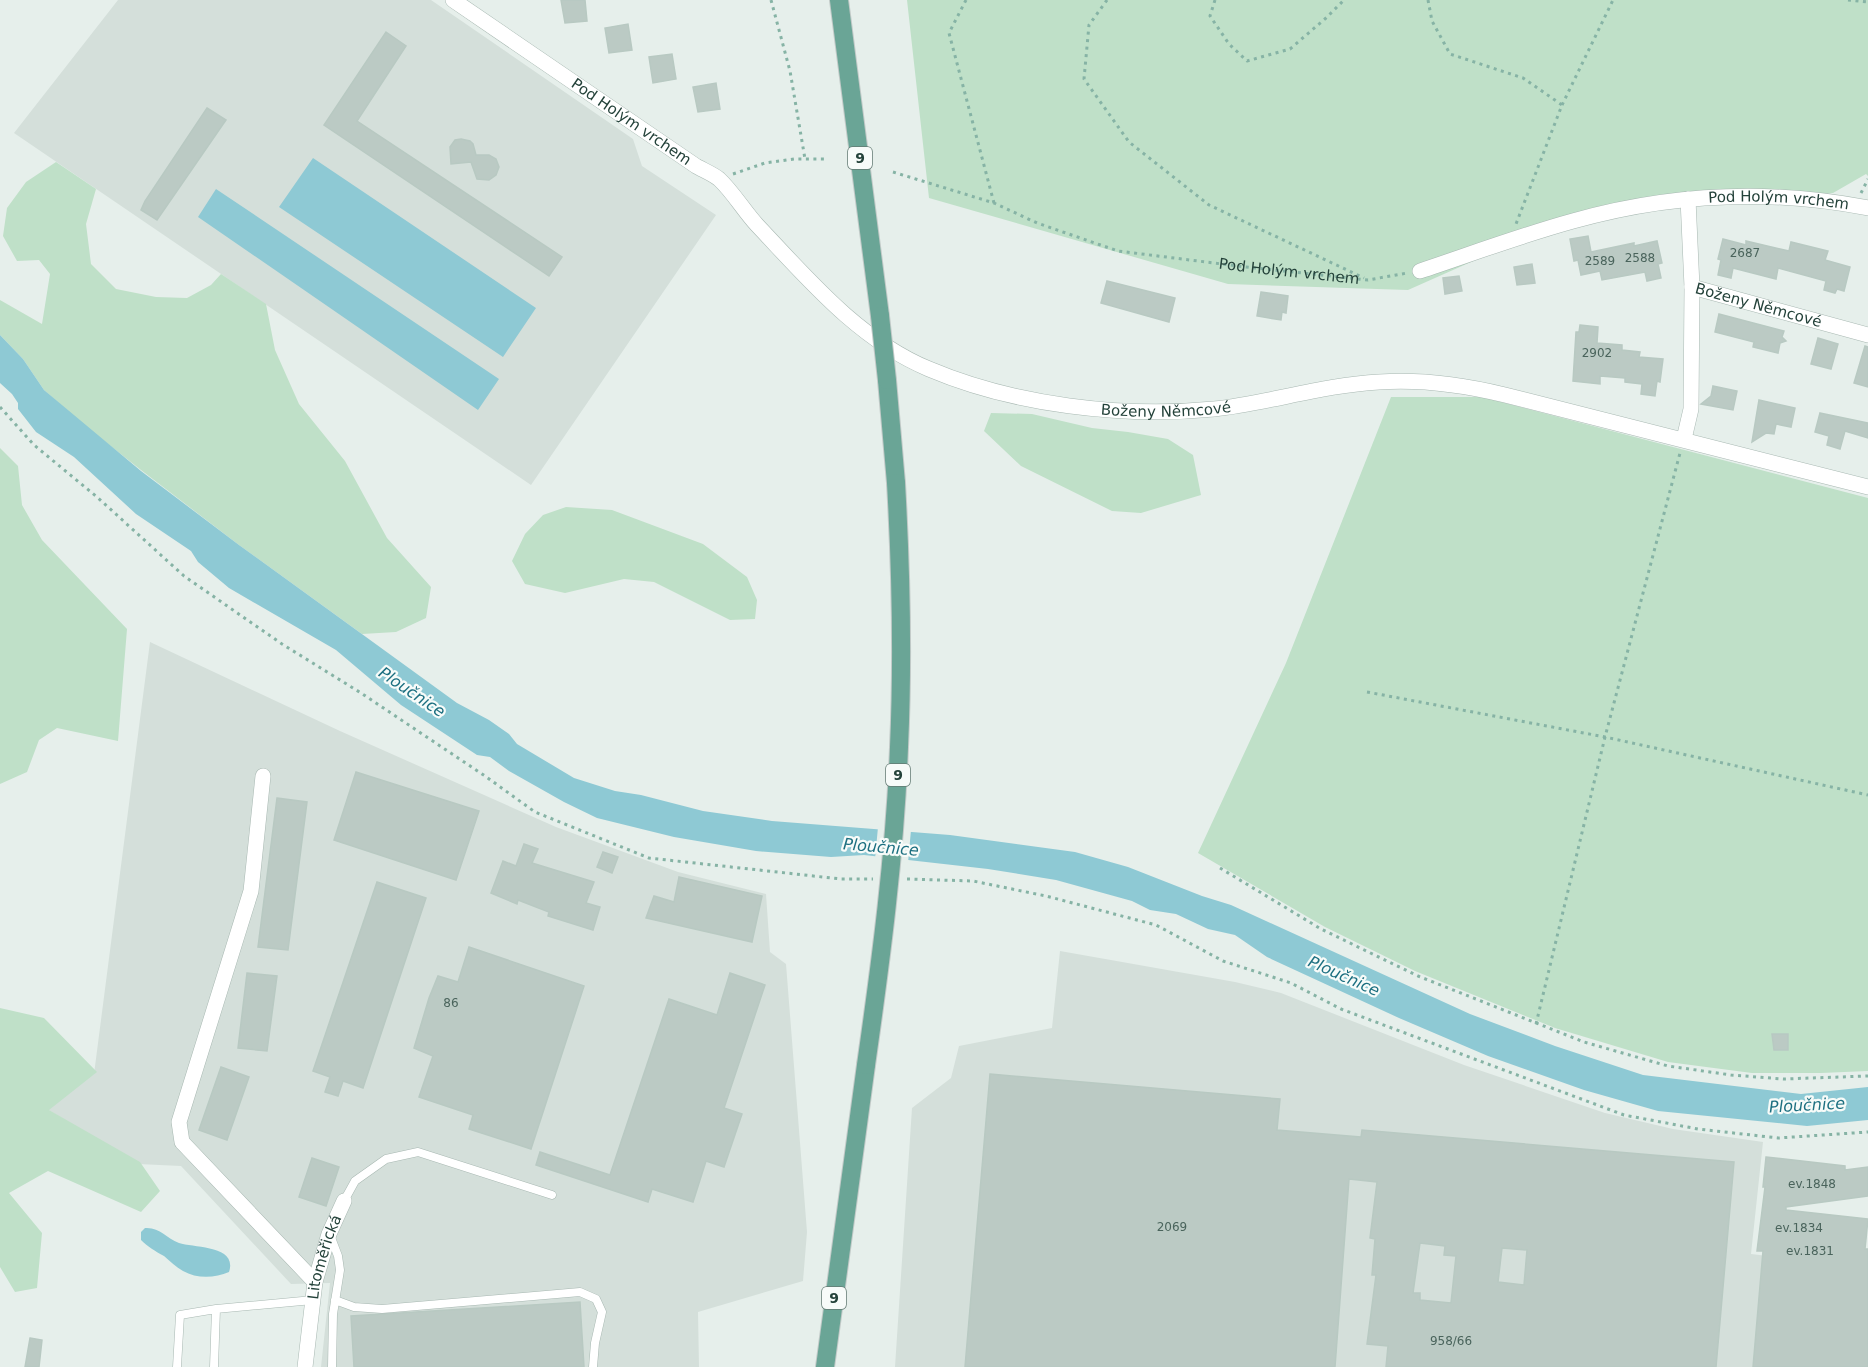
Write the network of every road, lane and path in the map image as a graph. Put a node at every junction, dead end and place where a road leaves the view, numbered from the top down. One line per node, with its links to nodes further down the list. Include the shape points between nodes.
1 (453, 0): 16 (street, Pod Holým vrchem)
2 (771, 0): 13 (path, via 790,71)
3 (839, 0): 46 (main road, 9, bridge, via 887,380 896,483 902,678 895,819 874,1009)
4 (966, 0): 18 (path, via 949,33)
5 (1107, 0): 22 (path, via 1089,25 1084,79 1128,142 1209,205)
6 (1215, 0): 7 (path, via 1210,16 1229,44 1247,61 1290,49)
7 (1344, 0)
8 (1428, 0): 12 (path, via 1432,21 1449,54 1523,78)
9 (1613, 0): 12 (path)
10 (1848, 0): 11 (path)
11 (1868, 2)
12 (1562, 105): 20 (path)
13 (805, 159): 14 (path); 16 (path, via 765,164)
14 (828, 159)
15 (893, 172): 18 (path, Pod Holým vrchem)
16 (719, 179): 25 (street, Boženy Němcové, via 792,262 857,325 900,355 969,384 1044,402 1116,411 1170,412 1216,409 1378,382 1444,383)
17 (1688, 199): 19 (street, Pod Holým vrchem, via 1762,195); 20 (street, Pod Holým vrchem, via 1573,221); 23 (street, Pod Holým vrchem)
18 (994, 203): 22 (path, Pod Holým vrchem, via 1037,223 1118,251)
19 (1868, 208)
20 (1510, 242): 21 (street, Pod Holým vrchem)
21 (1420, 271): 22 (path, Pod Holým vrchem)
22 (1368, 280)
23 (1692, 288): 24 (street, Boženy Němcové); 25 (street, Boženy Němcové, via 1691,409)
24 (1868, 335)
25 (1684, 440): 26 (street, Boženy Němcové); 28 (path)
26 (1868, 487)
27 (1367, 692): 28 (path)
28 (1605, 737): 30 (path); 32 (path)
29 (263, 776): 37 (street, via 251,891 178,1122 182,1142)
30 (1868, 795)
31 (1220, 868): 32 (path, via 1321,929 1418,976)
32 (1536, 1024): 33 (path, via 1668,1066 1731,1076)
33 (1868, 1076)
34 (552, 1195): 35 (lane, Litoměřická, via 418,1152 386,1159 355,1181)
35 (344, 1201): 36 (street, Litoměřická)
36 (330, 1234): 37 (street, Litoměřická); 39 (lane, via 340,1270)
37 (315, 1282): 38 (street, Litoměřická)
38 (313, 1300): 40 (lane); 43 (street, Litoměřická)
39 (335, 1300): 44 (lane); 45 (lane, via 382,1310 580,1292 596,1299 602,1312)
40 (216, 1309): 41 (lane, via 180,1315); 42 (lane)
41 (177, 1367)
42 (214, 1367)
43 (305, 1367)
44 (332, 1367)
45 (593, 1367)
46 (824, 1367)

